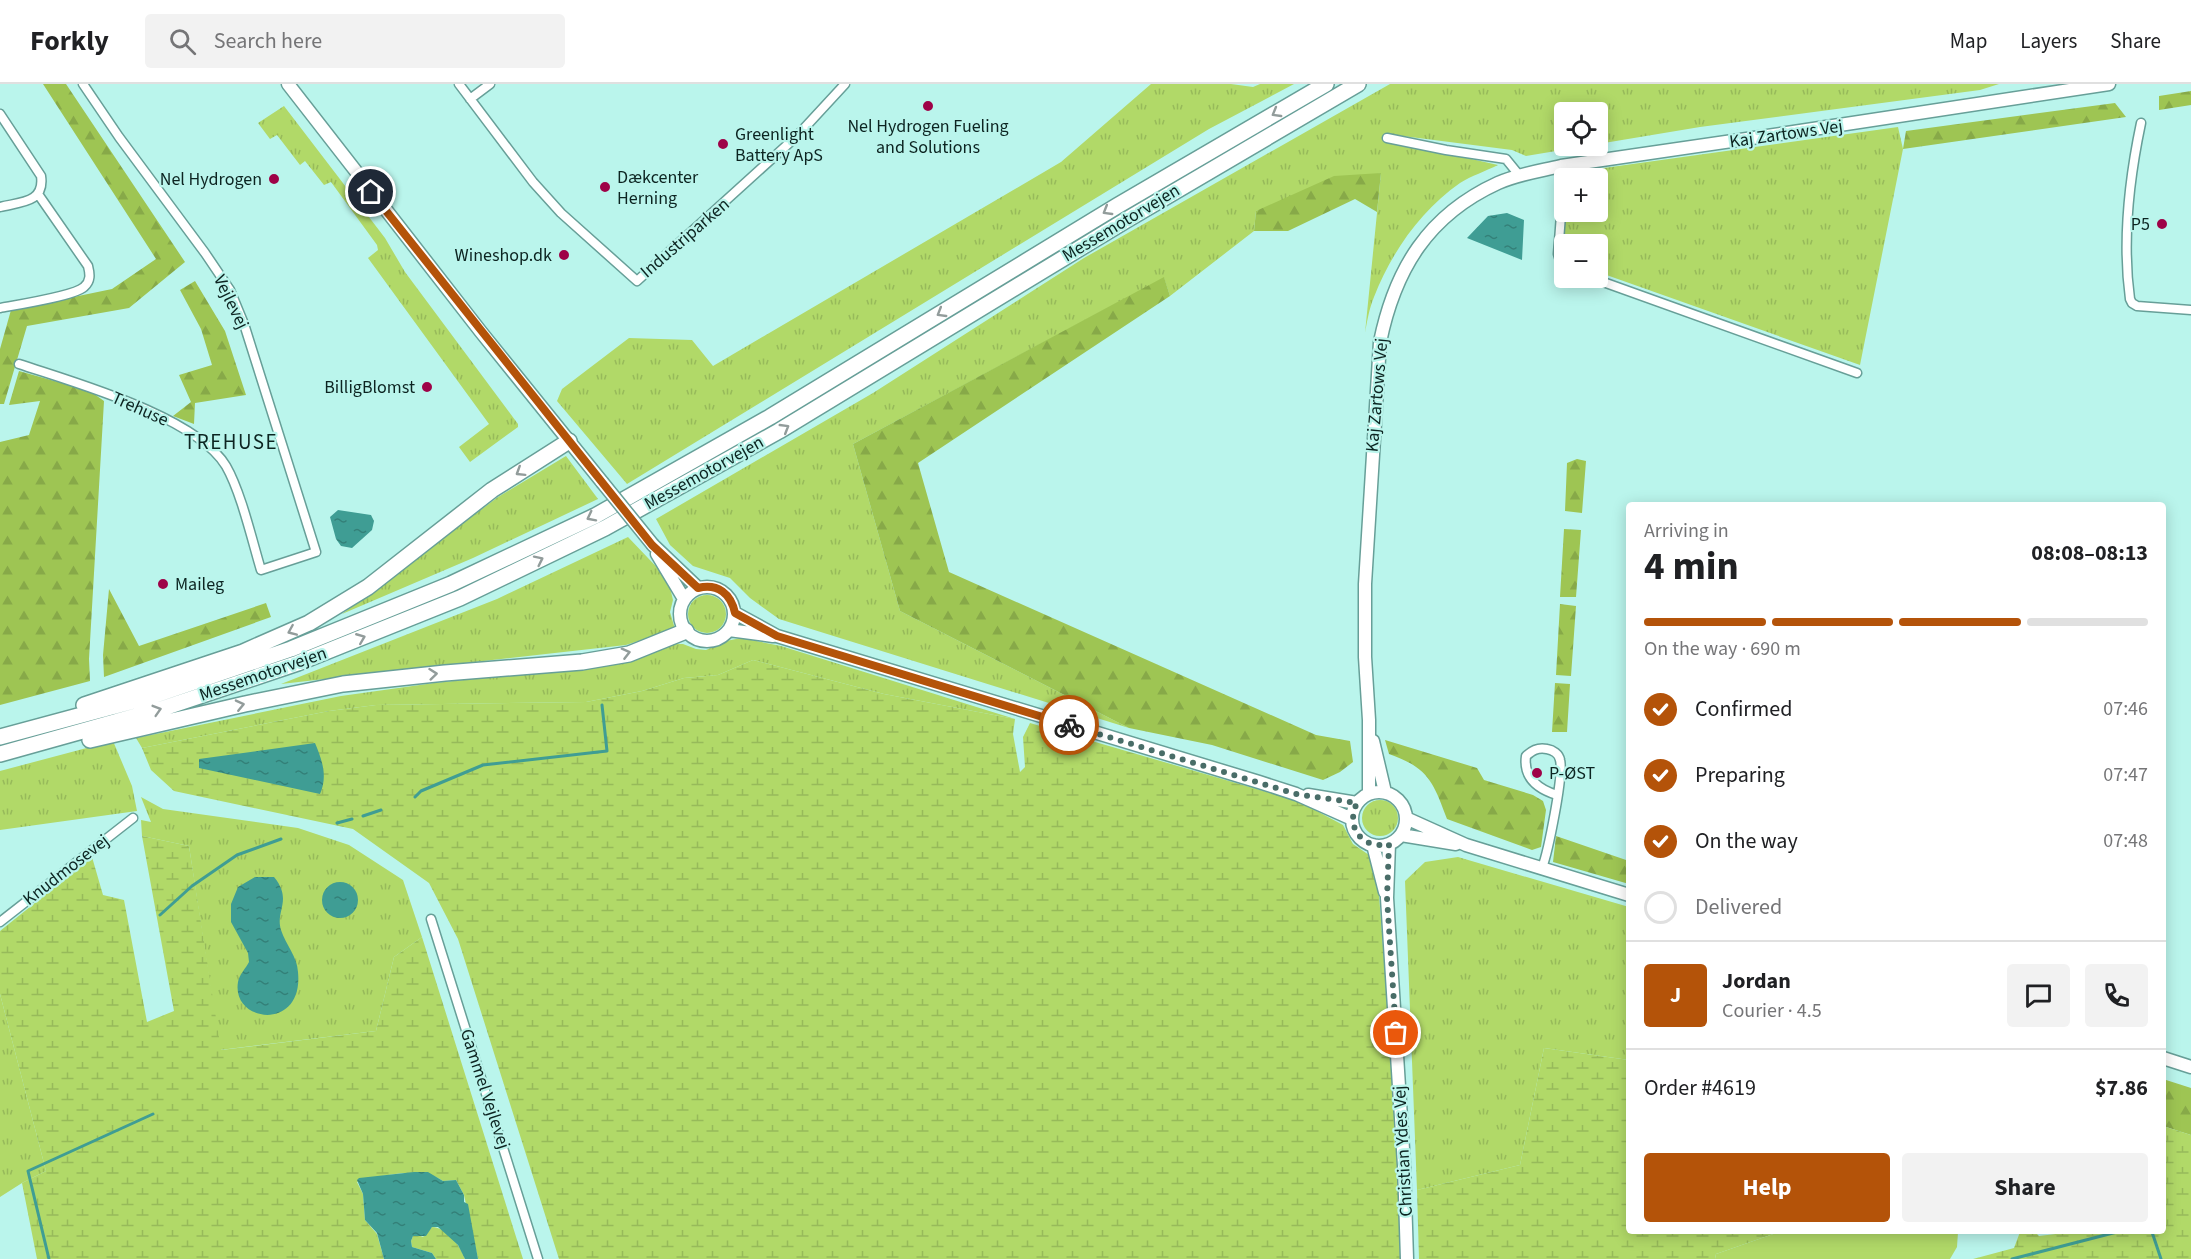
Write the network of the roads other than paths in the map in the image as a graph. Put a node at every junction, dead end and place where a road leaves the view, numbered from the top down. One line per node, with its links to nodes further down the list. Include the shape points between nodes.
1 (83, 84): 27 (street, Vejlevej, via 230,290)
2 (288, 84): 25 (main road)
3 (459, 84): 11 (street, Industriparken)
4 (490, 84): 11 (street)
5 (845, 84): 11 (street, Industriparken, via 797,136 637,281 561,213)
6 (1326, 84): 35 (highway, Messemotorvejen, one-way to 35, via 770,417 595,516 451,584 291,649 156,695)
7 (1358, 84): 36 (highway, Messemotorvejen, one-way to 7, via 161,709 298,663 460,598 605,528 779,431)
8 (2058, 84): 10 (main road, Kaj Zartows Vej)
9 (2109, 84): 10 (main road, Kaj Zartows Vej)
10 (2012, 98): 15 (main road, Kaj Zartows Vej)
11 (470, 99)
12 (0, 114): 17 (street, via 41,176)
13 (2140, 123): 22 (street, via 2128,217 2130,298 2137,306)
14 (1388, 138): 16 (street, via 1506,159)
15 (1561, 166): 16 (main road, Kaj Zartows Vej); 19 (street)
16 (1519, 175): 34 (main road, Kaj Zartows Vej, via 1471,197 1428,233 1409,260 1386,310 1380,430 1365,584)
17 (38, 194): 18 (street, via 31,200); 21 (street, via 88,266 89,281 79,291)
18 (0, 207)
19 (1560, 234)
20 (1608, 284): 24 (street)
21 (0, 308)
22 (2191, 310)
23 (18, 364): 27 (street, Trehuse, via 120,398 164,418 213,450 232,480 261,570)
24 (1857, 373)
25 (570, 441): 26 (main road, bridge); 35 (highway, one-way to 35, via 492,490 368,587 309,623 243,652 58,713)
26 (652, 545): 28 (main road); 29 (main road)
27 (316, 552)
28 (698, 588): 29 (main road); 30 (main road, via 709,586 728,595)
29 (684, 599): 32 (main road, via 680,615)
30 (735, 613): 31 (main road); 33 (main road)
31 (729, 630): 32 (main road, via 722,637 703,641); 33 (main road)
32 (686, 631): 36 (highway, one-way to 32, via 91,739 343,684 582,662 629,654)
33 (777, 636): 39 (main road)
34 (1369, 720): 38 (main road, Kaj Zartows Vej); 40 (main road, Kaj Zartows Vej)
35 (8, 735)
36 (19, 750): 37 (highway, Messemotorvejen)
37 (0, 754)
38 (1385, 792): 40 (main road); 44 (main road, via 1401,803)
39 (1296, 794): 42 (main road); 45 (main road)
40 (1369, 794): 42 (main road)
41 (1557, 795): 41 (street, via 1560,758 1546,748 1534,749 1526,756 1524,768 1541,788); 50 (street)
42 (1357, 803): 45 (main road)
43 (133, 818): 54 (street, Knudmosevej)
44 (1406, 818): 46 (main road); 49 (main road)
45 (1352, 819): 48 (main road, via 1359,836)
46 (1401, 835): 47 (main road); 49 (main road)
47 (1389, 844): 48 (main road); 52 (main road, Christian Ydes Vej)
48 (1372, 845): 52 (main road, Christian Ydes Vej)
49 (1466, 845): 50 (main road)
50 (1542, 868): 51 (main road)
51 (1626, 894)
52 (1387, 898): 58 (main road, Christian Ydes Vej)
53 (431, 919): 57 (street, Gammel Vejlevej)
54 (0, 922)
55 (2166, 1059): 56 (main road)
56 (2191, 1067)
57 (538, 1259)
58 (1407, 1259)

